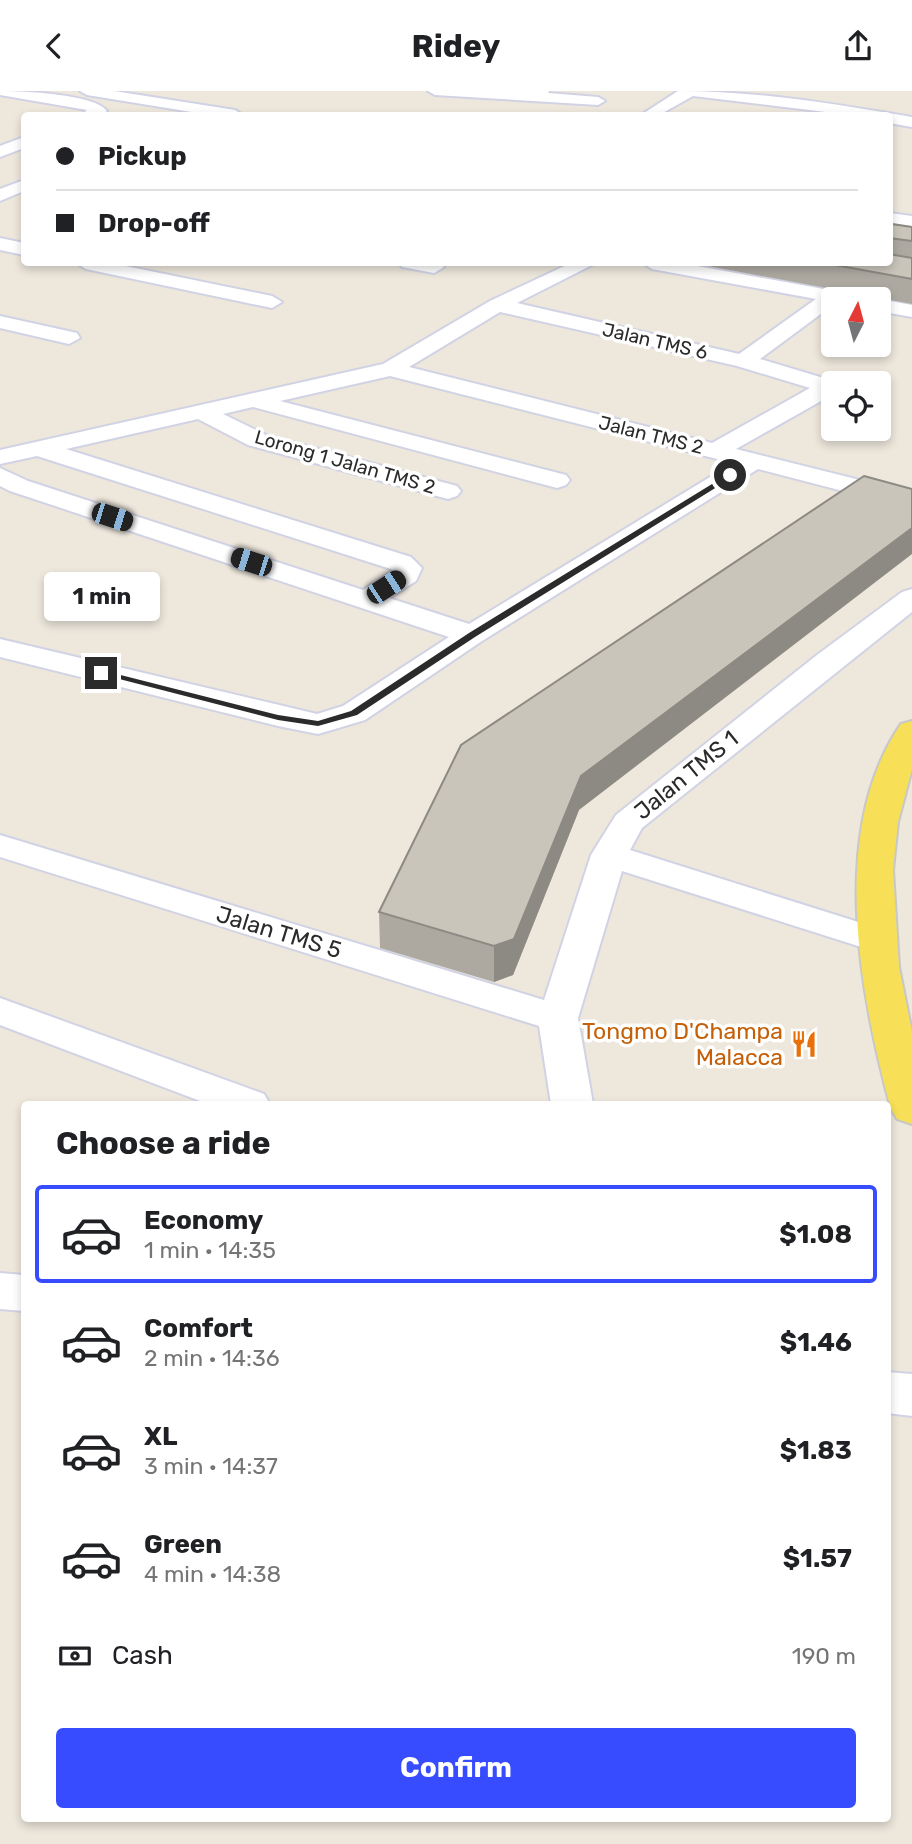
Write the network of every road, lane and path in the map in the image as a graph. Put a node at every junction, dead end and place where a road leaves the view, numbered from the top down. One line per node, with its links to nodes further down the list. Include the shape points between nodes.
1 (0, 91): 8 (street)
2 (87, 91): 11 (street)
3 (435, 91): 6 (street)
4 (685, 91): 5 (street)
5 (691, 91): 7 (street); 13 (street)
6 (539, 94): 12 (street, via 604,98)
7 (764, 96): 14 (street); 15 (street)
8 (42, 98): 9 (street); 10 (street, via 96,107)
9 (10, 109)
10 (96, 112)
11 (191, 112)
12 (578, 112)
13 (654, 112)
14 (738, 112)
15 (860, 112)
16 (893, 119): 17 (street)
17 (911, 122): 18 (street)
18 (893, 129)
19 (0, 135): 20 (street)
20 (21, 139)
21 (21, 142): 22 (street)
22 (0, 152)
23 (893, 219): 24 (street)
24 (912, 221)
25 (0, 244): 26 (street)
26 (21, 248)
27 (100, 266): 33 (street)
28 (428, 266): 31 (street)
29 (580, 266): 34 (street)
30 (668, 266): 32 (street)
31 (434, 267)
32 (821, 294)
33 (272, 302)
34 (497, 305): 40 (street, Jalan TMS 6); 41 (street)
35 (891, 307): 37 (street)
36 (821, 311): 40 (street)
37 (912, 311)
38 (0, 322): 39 (street)
39 (69, 338)
40 (743, 361): 45 (street, Jalan TMS 6, via 820,382 822,391)
41 (390, 369): 42 (street); 45 (street, Jalan TMS 2)
42 (257, 401): 43 (street); 49 (street)
43 (204, 413): 44 (street); 50 (street, Lorong 1 Jalan TMS 2, via 257,440)
44 (41, 449): 46 (street); 53 (street, via 408,568 406,575)
45 (715, 451): 47 (street, Jalan TMS 2)
46 (0, 457)
47 (754, 461): 51 (street, Jalan TMS 2); 54 (street)
48 (0, 476): 53 (street)
49 (557, 480)
50 (448, 491)
51 (912, 501)
52 (912, 598): 58 (street, Jalan TMS 1, via 628,822)
53 (366, 600): 54 (street)
54 (472, 635): 55 (street, via 354,713 318,724)
55 (0, 648)
56 (912, 731): 59 (main road, via 899,755 880,824)
57 (0, 846): 61 (street, Jalan TMS 5)
58 (609, 855): 59 (street); 61 (street, Jalan TMS 1)
59 (877, 940): 64 (main road, via 881,981)
60 (0, 1011): 62 (street)
61 (558, 1018): 63 (street, Jalan TMS 1)
62 (241, 1101)
63 (572, 1101)
64 (912, 1109)
65 (0, 1291): 66 (street)
66 (21, 1293)
67 (891, 1392): 68 (street)
68 (912, 1395)

